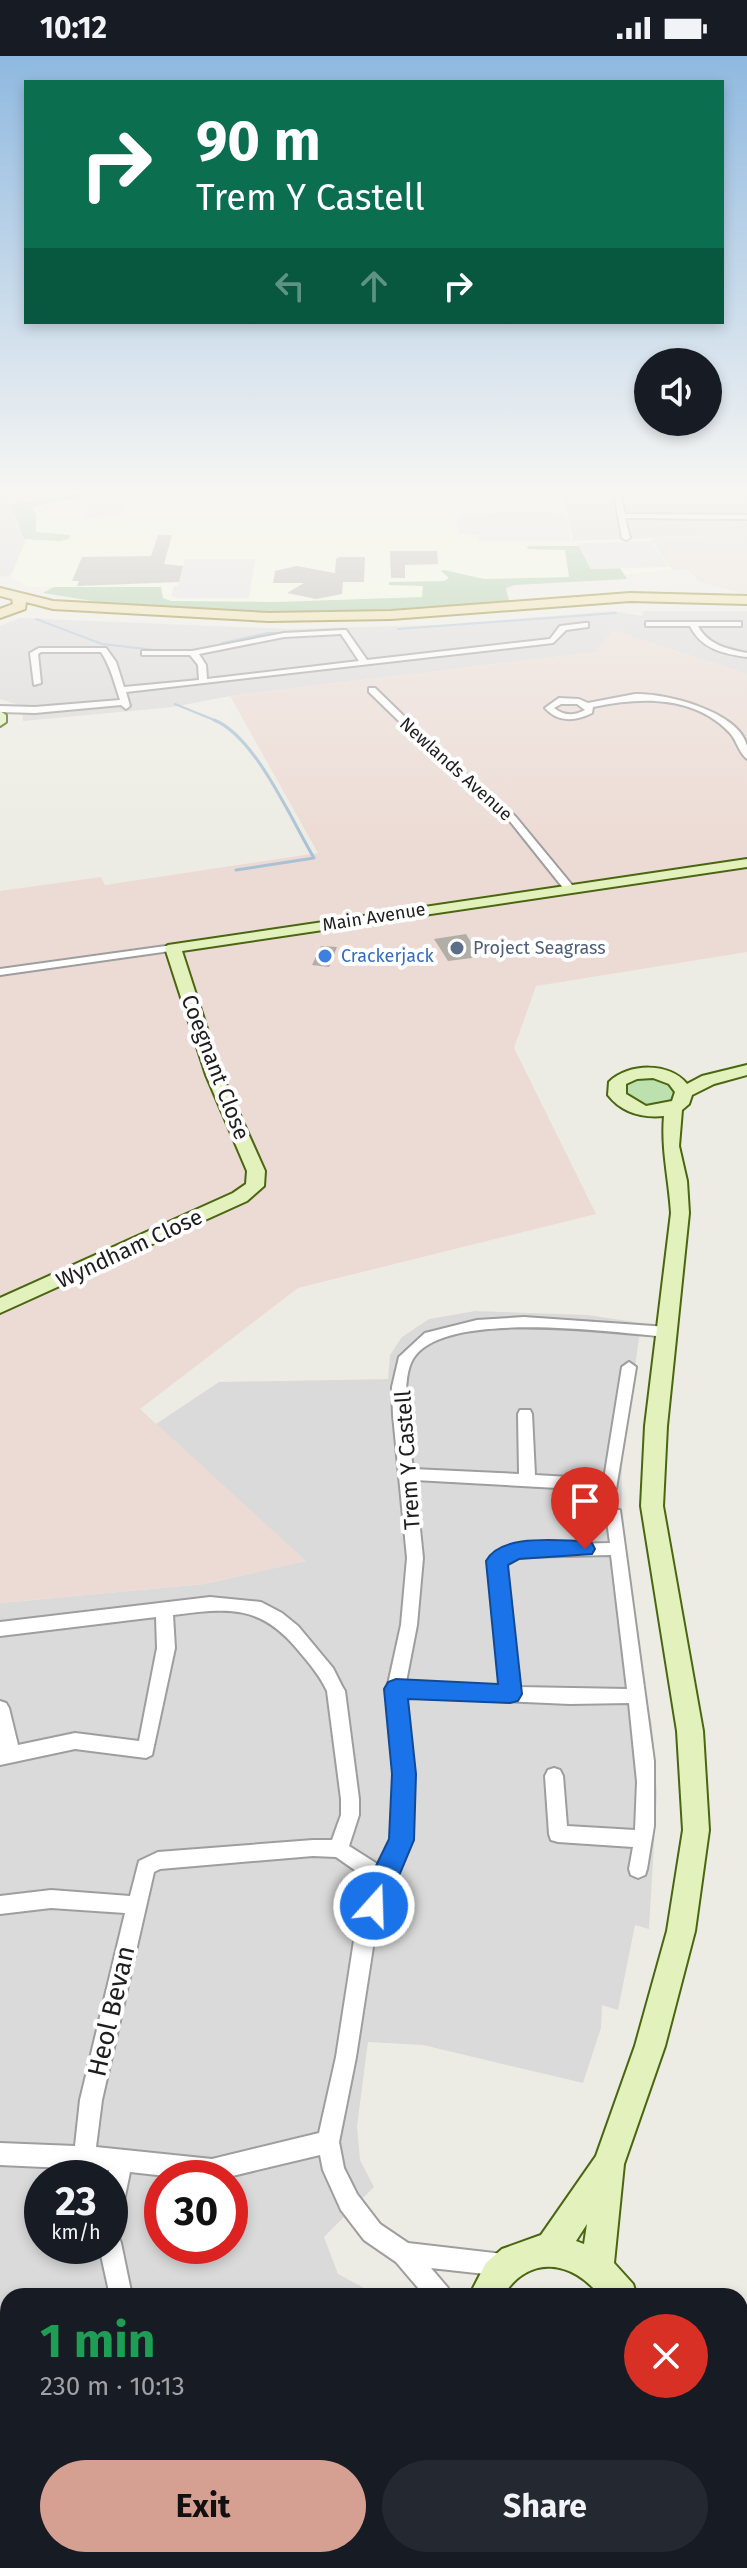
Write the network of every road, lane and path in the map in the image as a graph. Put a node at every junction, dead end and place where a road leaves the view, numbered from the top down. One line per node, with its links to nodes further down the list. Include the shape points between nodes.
1 (36, 610): 6 (main road)
2 (41, 610): 5 (main road, via 322,623)
3 (151, 610): 4 (main road, via 294,617)
4 (454, 610)
5 (517, 610)
6 (5, 613)
7 (649, 624): 8 (street)
8 (693, 624): 9 (street); 13 (street, via 706,643)
9 (738, 624)
10 (585, 625): 14 (street, via 563,628 557,644)
11 (145, 653): 12 (street)
12 (192, 653): 14 (street, via 273,636 343,632); 15 (street, via 204,669)
13 (747, 655)
14 (363, 661): 15 (street)
15 (203, 682): 17 (street)
16 (37, 683): 17 (street, via 34,653 39,650 103,650)
17 (119, 690): 21 (street, via 125,704)
18 (372, 690): 25 (street, Newlands Avenue, via 512,818)
19 (587, 706): 23 (street, via 650,697 704,712 734,731)
20 (0, 709): 21 (street)
21 (35, 710): 22 (street)
22 (0, 719)
23 (747, 756)
24 (747, 863): 25 (street, Main Avenue)
25 (568, 887): 26 (street, Main Avenue)
26 (173, 948): 27 (street, Main Avenue); 35 (street, Coegnant Close, via 214,1075 256,1171)
27 (0, 972)
28 (747, 1070): 30 (street)
29 (670, 1078): 30 (street); 31 (street); 33 (street, via 644,1072 618,1082 621,1101)
30 (708, 1080): 31 (street)
31 (684, 1092): 32 (street)
32 (673, 1108): 33 (street); 34 (street)
33 (640, 1110): 34 (street)
34 (670, 1146): 37 (street, via 680,1213)
35 (255, 1186): 36 (street, Wyndham Close)
36 (0, 1306)
37 (668, 1332): 40 (street, Trem Y Castell, via 524,1322 430,1336 406,1357 399,1387); 63 (street, via 652,1506 690,1731 696,1830 681,1931 650,2046)
38 (629, 1367): 41 (street, via 611,1485)
39 (525, 1414): 41 (street)
40 (407, 1474): 41 (street); 46 (street, Trem Y Castell, via 415,1558)
41 (527, 1480)
42 (614, 1514): 43 (street)
43 (616, 1549): 47 (street, via 515,1551 497,1561); 48 (street)
44 (164, 1611): 45 (street); 50 (street, via 166,1648 146,1750 75,1741); 53 (street, via 210,1604 255,1607 292,1631 327,1673 336,1691 350,1799)
45 (0, 1629)
46 (396, 1689): 47 (street); 55 (street, Trem Y Castell, via 404,1774 401,1840)
47 (510, 1694): 48 (street)
48 (637, 1696): 52 (street, via 647,1762)
49 (0, 1708): 50 (street)
50 (5, 1756)
51 (554, 1776): 52 (street, via 558,1834)
52 (643, 1839): 54 (street)
53 (339, 1849): 55 (street); 57 (street, Heol Bevan, via 158,1861 146,1867)
54 (638, 1869)
55 (383, 1878): 58 (street, Trem Y Castell, via 365,1934)
56 (0, 1905): 57 (street, via 51,1897)
57 (136, 1905): 60 (street, Heol Bevan, via 91,2100)
58 (328, 2142): 62 (street, via 212,2170); 65 (street, via 349,2202 372,2232)
59 (0, 2154): 60 (street)
60 (84, 2157): 61 (street)
61 (106, 2160)
62 (128, 2163)
63 (609, 2164): 64 (street); 68 (street)
64 (551, 2249): 67 (street, via 527,2253); 68 (street, via 576,2254)
65 (404, 2254): 67 (street); 70 (street)
66 (114, 2264): 69 (street)
67 (505, 2266): 71 (street)
68 (598, 2267): 72 (street)
69 (119, 2288)
70 (433, 2288)
71 (488, 2288)
72 (615, 2288)

